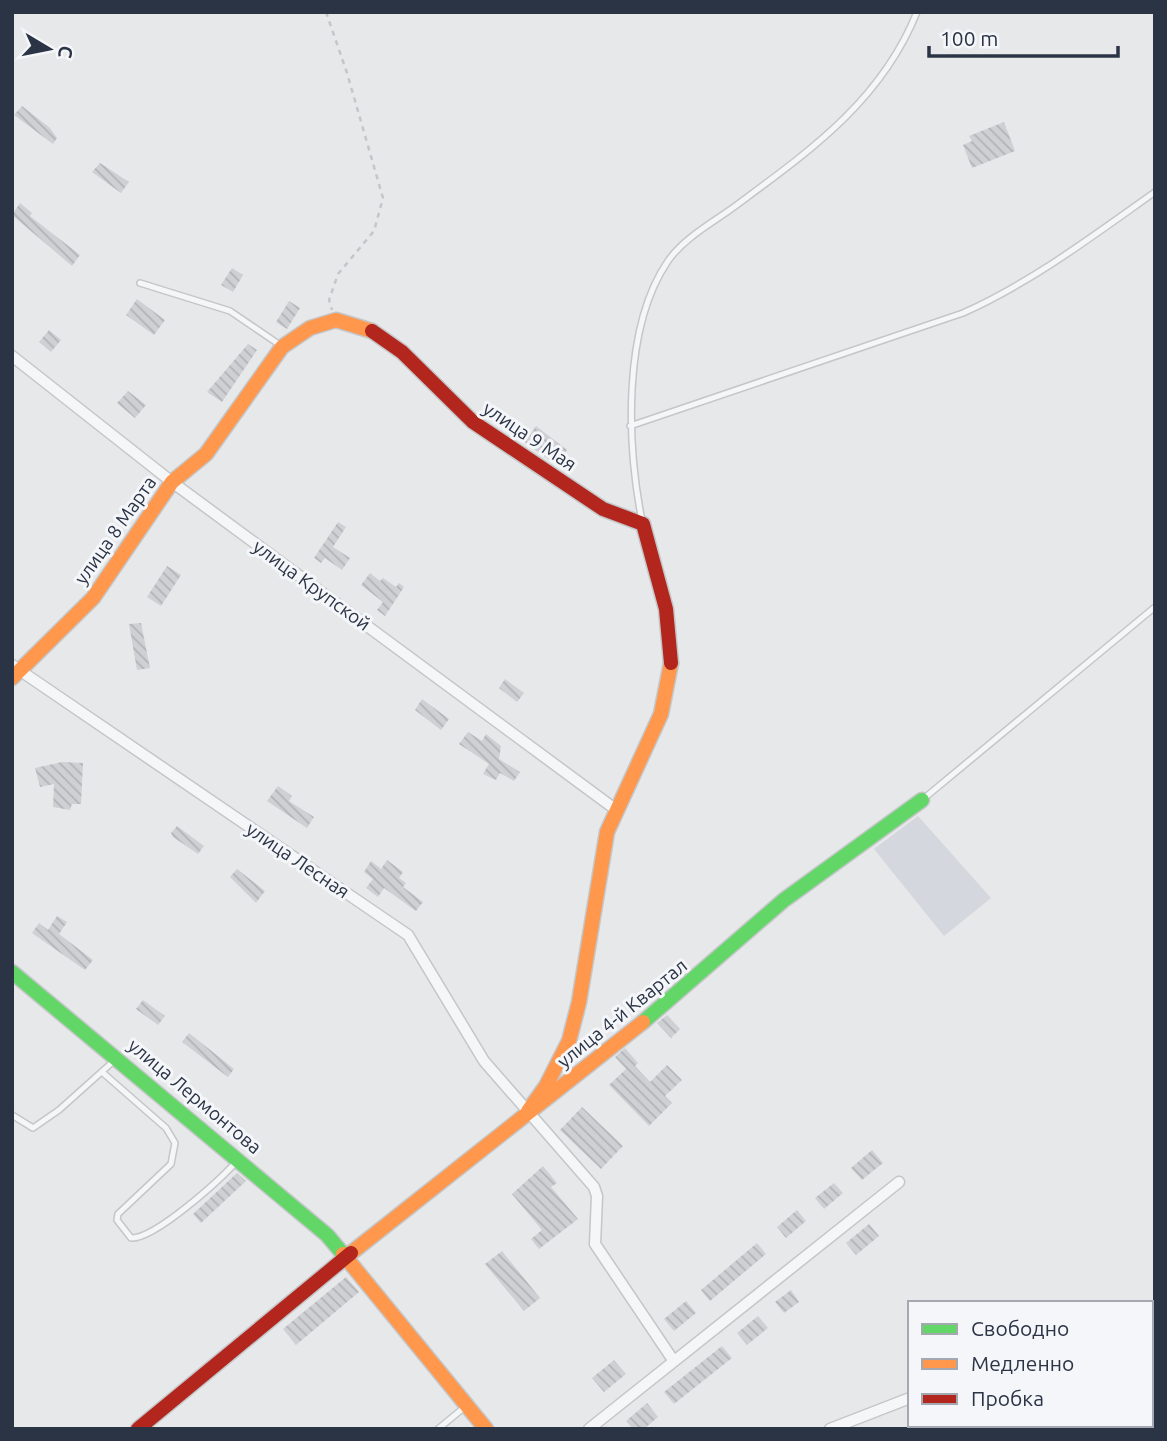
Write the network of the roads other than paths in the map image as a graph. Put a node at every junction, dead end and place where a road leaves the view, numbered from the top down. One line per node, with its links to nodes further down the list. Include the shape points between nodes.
1 (917, 12): 7 (lane, via 879,80 844,121 691,238 668,261 643,327 630,388)
2 (1155, 192): 7 (lane, via 1038,272 972,309)
3 (140, 283): 5 (lane, via 230,311)
4 (336, 320): 5 (street, улица 8 Марта, via 310,328); 9 (street, улица 9 Мая, via 367,327 402,352 473,422 603,509)
5 (282, 347): 8 (street, улица 8 Марта, via 206,454)
6 (12, 356): 8 (street, улица Крупской)
7 (630, 426): 9 (lane)
8 (172, 482): 11 (street, улица 8 Марта, via 93,598); 13 (street, улица Крупской)
9 (643, 524): 13 (street, via 669,618 673,666 650,744)
10 (1155, 607): 12 (lane)
11 (14, 671): 17 (street, улица Лесная, via 408,935 474,1046)
12 (922, 800): 17 (street, улица 4-й Квартал, via 784,900 674,997)
13 (615, 809): 17 (street, via 569,1041)
14 (12, 972): 15 (street, улица Лермонтова)
15 (118, 1057): 16 (lane); 19 (street, улица Лермонтова, via 175,1110)
16 (102, 1072): 18 (lane, via 33,1128); 19 (lane, via 166,1128 176,1143 171,1164 118,1214 117,1220 131,1238 145,1235 205,1193)
17 (528, 1111): 21 (street, улица 4-й Квартал); 22 (street, улица Лесная, via 594,1187 595,1244)
18 (12, 1115)
19 (239, 1158): 21 (street, улица Лермонтова, via 313,1221)
20 (899, 1182): 22 (street)
21 (347, 1257): 24 (street); 25 (street, улица 4-й Квартал)
22 (673, 1360): 28 (street)
23 (908, 1399): 29 (street)
24 (466, 1406): 26 (lane); 27 (street)
25 (138, 1429)
26 (438, 1429)
27 (486, 1429)
28 (589, 1429)
29 (830, 1429)

